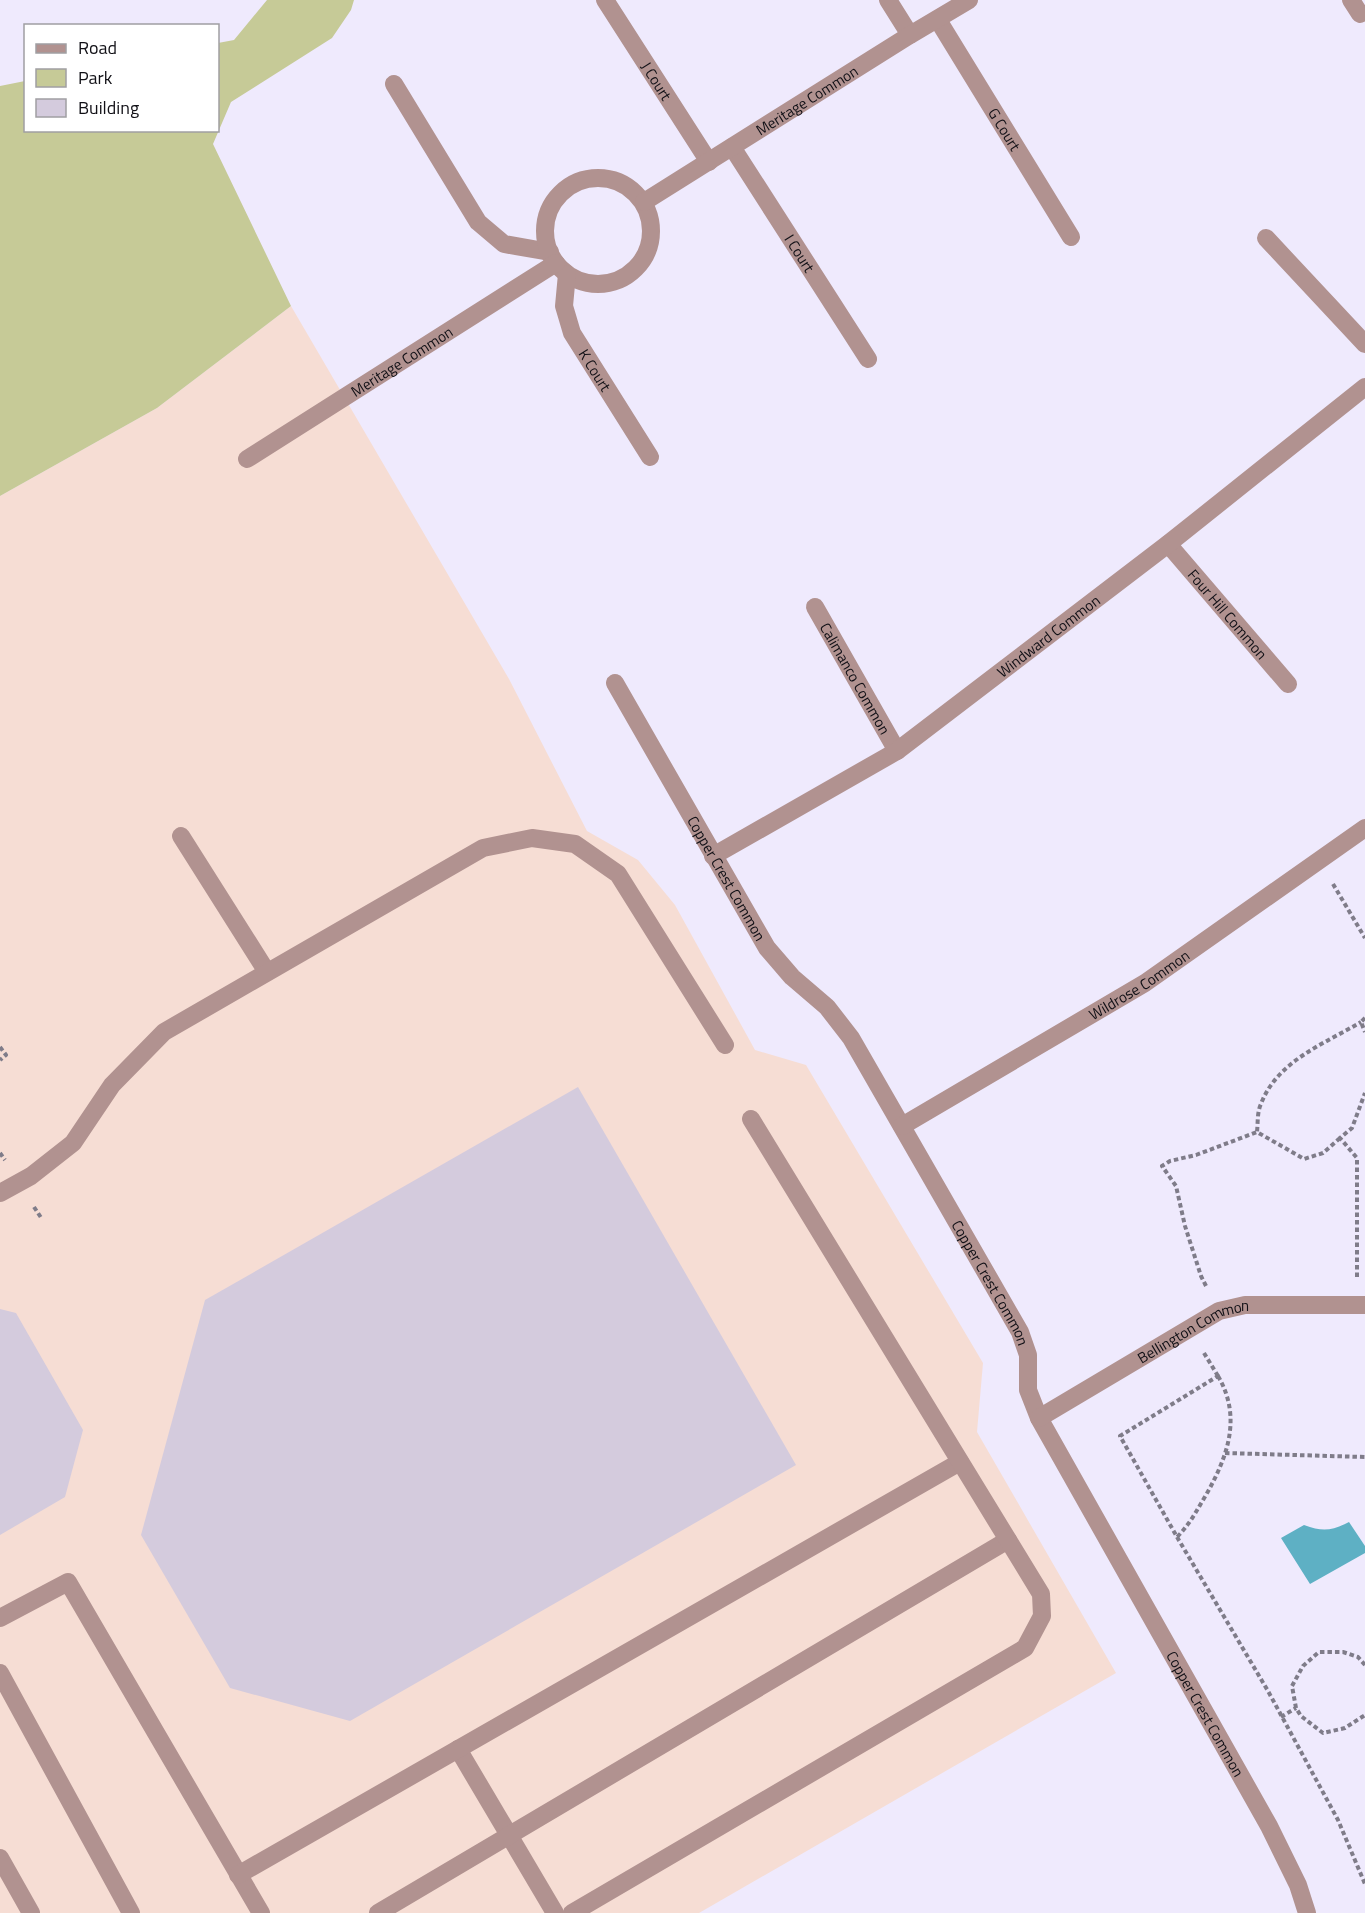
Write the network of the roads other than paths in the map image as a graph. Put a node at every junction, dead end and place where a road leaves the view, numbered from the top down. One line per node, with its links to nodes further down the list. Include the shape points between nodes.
1 (605, 0): 8 (street, J Court)
2 (888, 0): 5 (street)
3 (969, 0): 4 (street, Meritage Common)
4 (938, 20): 5 (street, Meritage Common); 10 (street, G Court)
5 (910, 35): 7 (street, Meritage Common)
6 (394, 84): 12 (street, via 478,222 504,244)
7 (732, 147): 8 (street, Meritage Common); 14 (street, I Court)
8 (709, 162): 9 (street, Meritage Common)
9 (644, 202): 12 (street, via 651,222 650,243 642,262 626,276 607,284 586,283); 12 (street, via 629,188 610,179 590,178 570,186 555,200 546,219 545,240)
10 (1071, 237)
11 (1266, 238): 13 (street)
12 (558, 263): 16 (street, K Court, via 572,333); 17 (street, Meritage Common)
13 (1365, 344)
14 (868, 359)
15 (1365, 387): 18 (street, Windward Common)
16 (650, 457)
17 (247, 459)
18 (1168, 544): 21 (street, Four Hill Common); 22 (street, Windward Common)
19 (815, 607): 22 (street, Calimanco Common)
20 (615, 683): 25 (street, Copper Crest Common)
21 (1288, 684)
22 (897, 751): 25 (street, Windward Common)
23 (1365, 828): 29 (street, Wildrose Common, via 1145,984)
24 (182, 836): 26 (street)
25 (713, 856): 29 (street, Copper Crest Common, via 767,948 792,977 827,1007 851,1038)
26 (267, 972): 27 (street, via 483,848 532,838 575,844 618,874); 30 (street, via 164,1032 112,1085 73,1143 31,1176)
27 (725, 1045)
28 (751, 1119): 33 (street)
29 (902, 1126): 32 (street, Copper Crest Common, via 1020,1332 1028,1355 1028,1390)
30 (0, 1193)
31 (1361, 1305): 32 (street, Bellington Common, via 1245,1305 1219,1311)
32 (1039, 1418): 47 (street, Copper Crest Common, via 1269,1826)
33 (960, 1462): 34 (street); 37 (street)
34 (1008, 1540): 38 (street); 46 (street, via 1041,1594 1042,1616 1025,1648)
35 (0, 1618): 40 (street, via 68,1582)
36 (0, 1673): 42 (street)
37 (458, 1749): 38 (street); 40 (street)
38 (509, 1836): 44 (street); 45 (street)
39 (0, 1858): 41 (street)
40 (238, 1875): 43 (street)
41 (31, 1913)
42 (131, 1913)
43 (261, 1913)
44 (378, 1913)
45 (555, 1913)
46 (572, 1913)
47 (1307, 1913)

